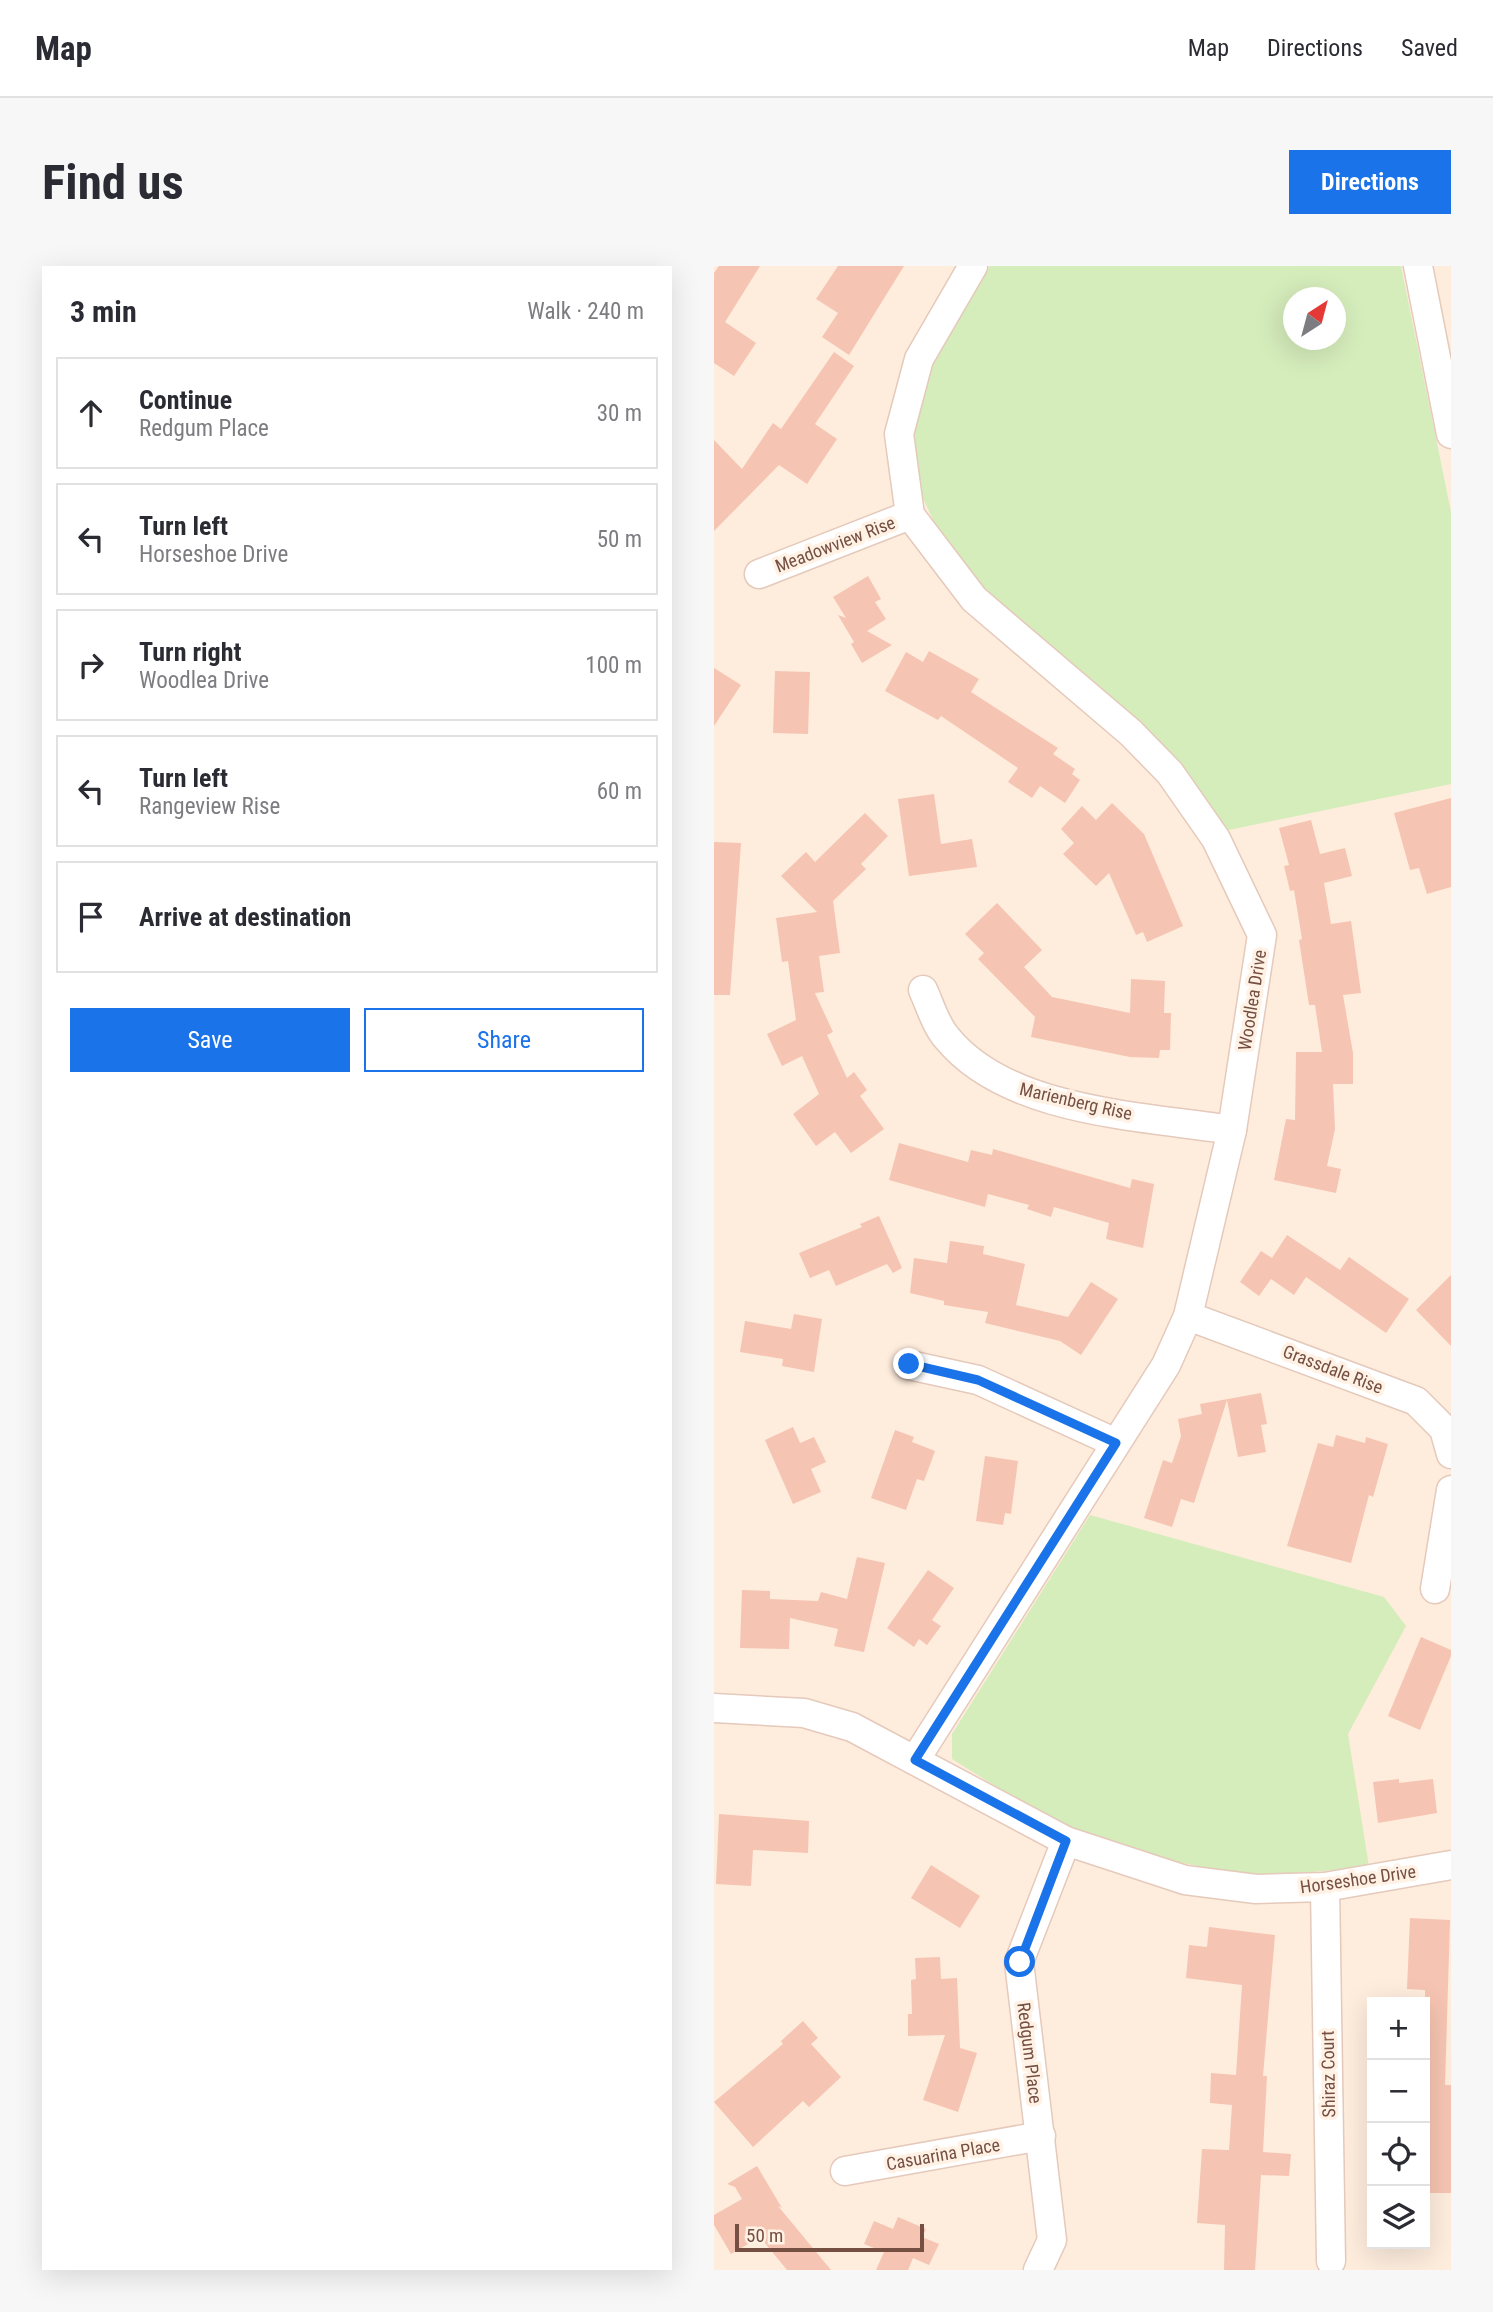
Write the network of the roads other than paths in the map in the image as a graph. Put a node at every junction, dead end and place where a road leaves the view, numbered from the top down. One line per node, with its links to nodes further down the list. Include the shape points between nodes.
1 (972, 266): 4 (street, Woodlea Drive, via 919,359 899,434)
2 (1418, 266): 3 (street)
3 (1451, 434)
4 (911, 515): 5 (street, Meadowview Rise); 7 (street, Woodlea Drive, via 974,599 1131,733 1170,774 1216,839 1262,934)
5 (759, 574)
6 (923, 990): 7 (street, Marienberg Rise, via 946,1037 973,1064 1010,1086 1099,1109)
7 (1232, 1130): 8 (street, Woodlea Drive)
8 (1188, 1316): 10 (street, Woodlea Drive, via 1166,1365); 11 (street, Grassdale Rise, via 1416,1401 1444,1429)
9 (909, 1364): 10 (street, via 978,1380)
10 (1116, 1443): 15 (street, Woodlea Drive)
11 (1451, 1454)
12 (1451, 1490): 13 (street)
13 (1435, 1589)
14 (714, 1708): 15 (street, Horseshoe Drive, via 804,1713 852,1727)
15 (915, 1760): 16 (street, Horseshoe Drive)
16 (1066, 1841): 18 (street, Horseshoe Drive, via 1185,1880 1256,1889); 19 (street, Redgum Place, via 1020,1962)
17 (1451, 1865): 18 (street, Horseshoe Drive)
18 (1325, 1887): 21 (street, Shiraz Court)
19 (1041, 2136): 20 (street, Casuarina Place); 22 (street, Redgum Place, via 1052,2240)
20 (845, 2171)
21 (1331, 2261)
22 (1038, 2270)

